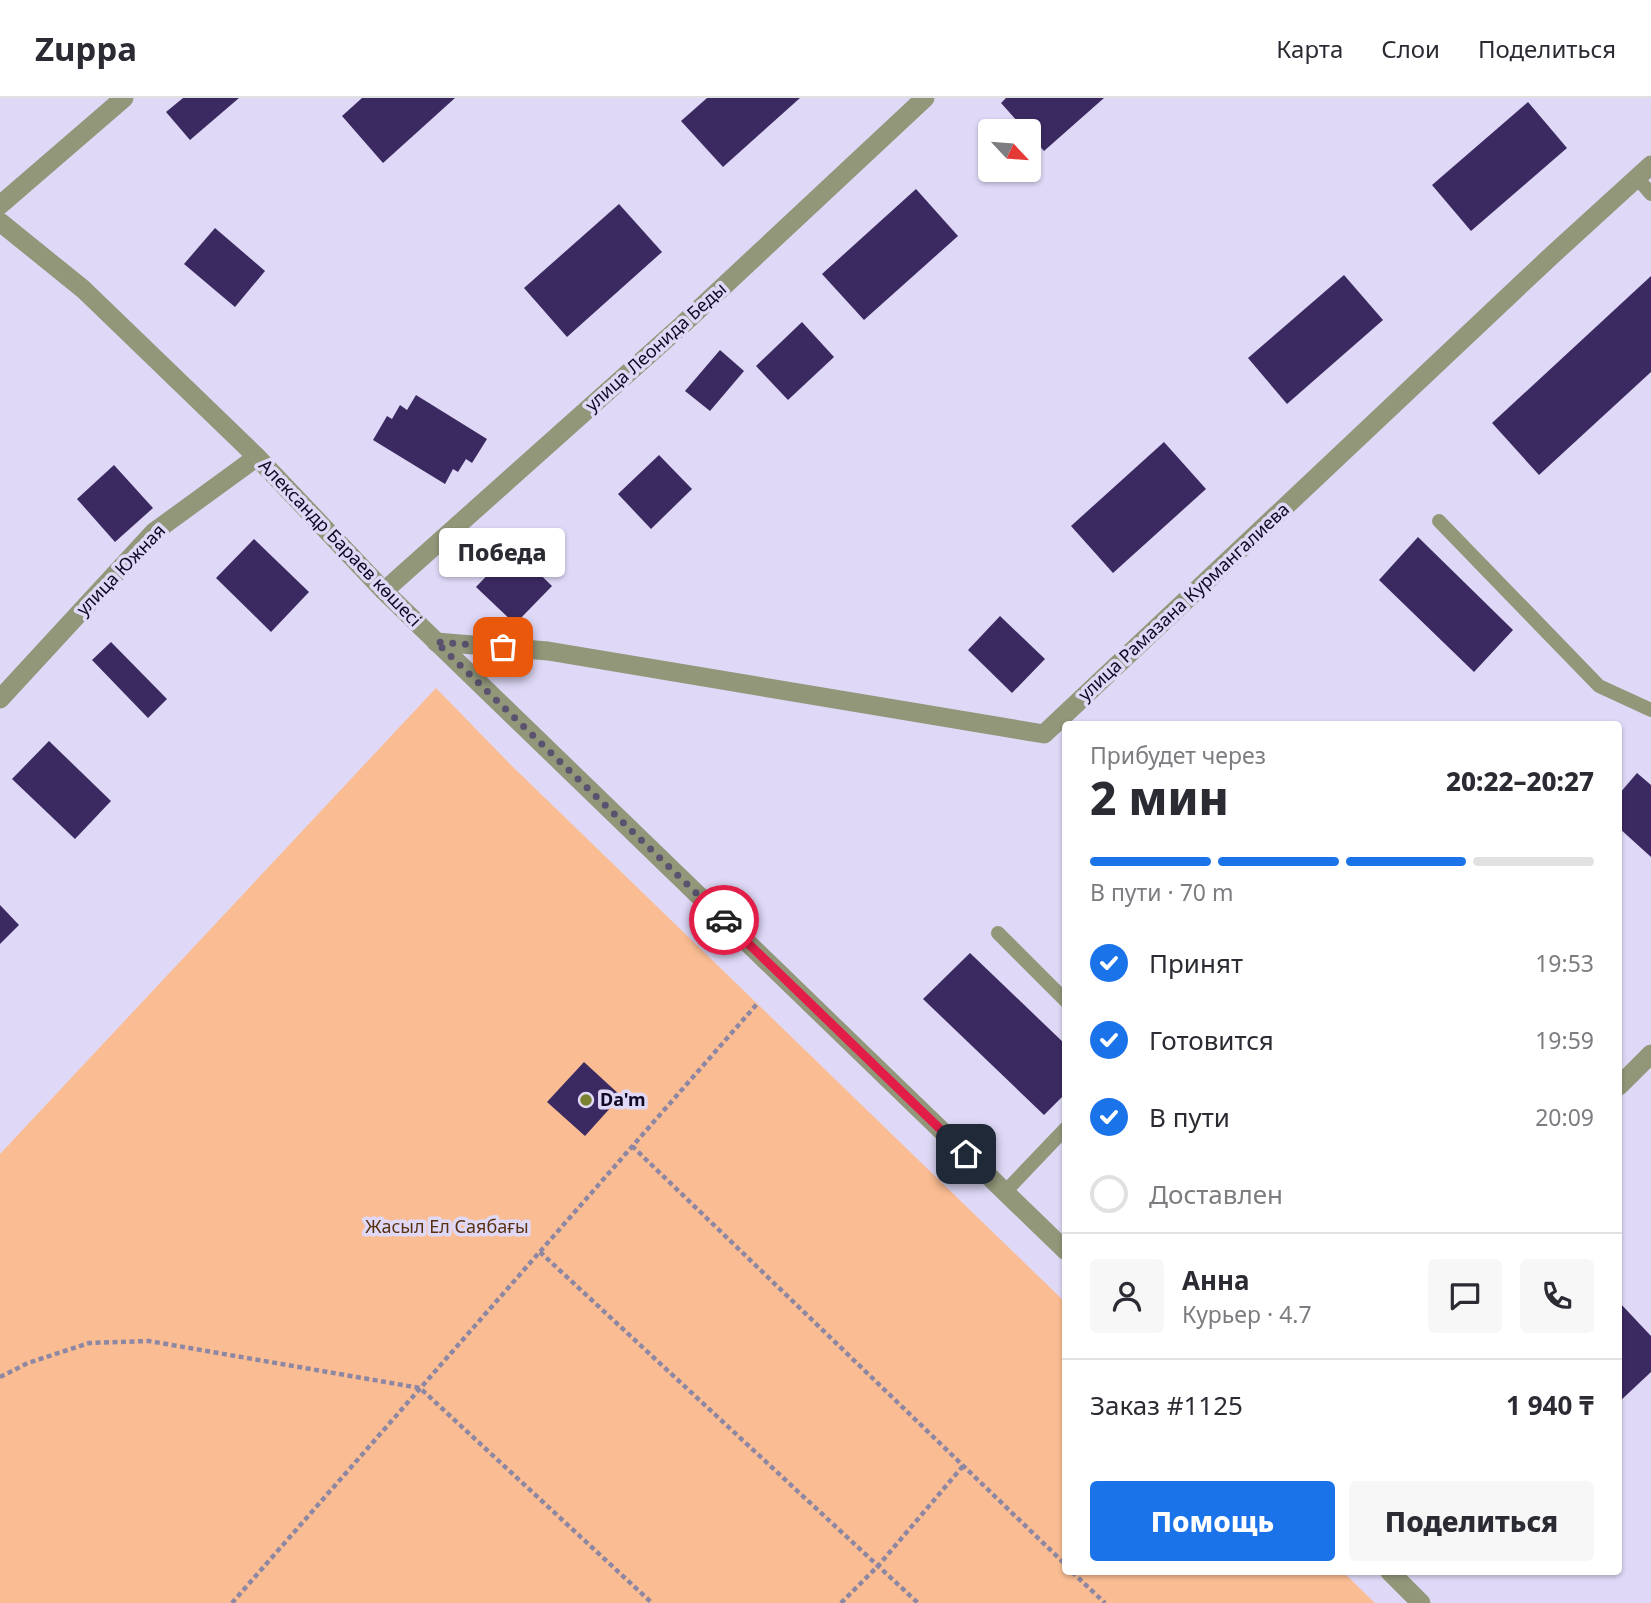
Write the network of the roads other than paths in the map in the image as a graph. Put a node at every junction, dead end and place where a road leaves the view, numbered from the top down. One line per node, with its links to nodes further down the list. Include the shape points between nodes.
1 (124, 98): 5 (street)
2 (925, 98): 9 (street, улица Леонида Беды, via 682,325)
3 (1644, 172): 4 (lane); 13 (street, улица Рамазана Курмангалиева)
4 (1651, 194)
5 (0, 205)
6 (0, 222): 7 (street, Александр Бараев көшесі, via 83,289)
7 (257, 457): 9 (street, Александр Бараев көшесі); 11 (street, улица Южная, via 154,532)
8 (1439, 521): 12 (lane, via 1599,685)
9 (384, 591): 10 (street, Александр Бараев көшесі)
10 (436, 642): 14 (street, улица Рамазана Курмангалиева, via 548,651 1044,734); 20 (street, Александр Бараев көшесі)
11 (0, 699)
12 (1651, 710)
13 (1068, 721)
14 (1060, 729)
15 (998, 933): 16 (lane)
16 (1062, 997)
17 (1651, 1054): 18 (street)
18 (1622, 1083)
19 (1062, 1132): 20 (lane)
20 (1005, 1192): 21 (street, Александр Бараев көшесі)
21 (1062, 1247)
22 (1393, 1575): 23 (street)
23 (1420, 1603)

